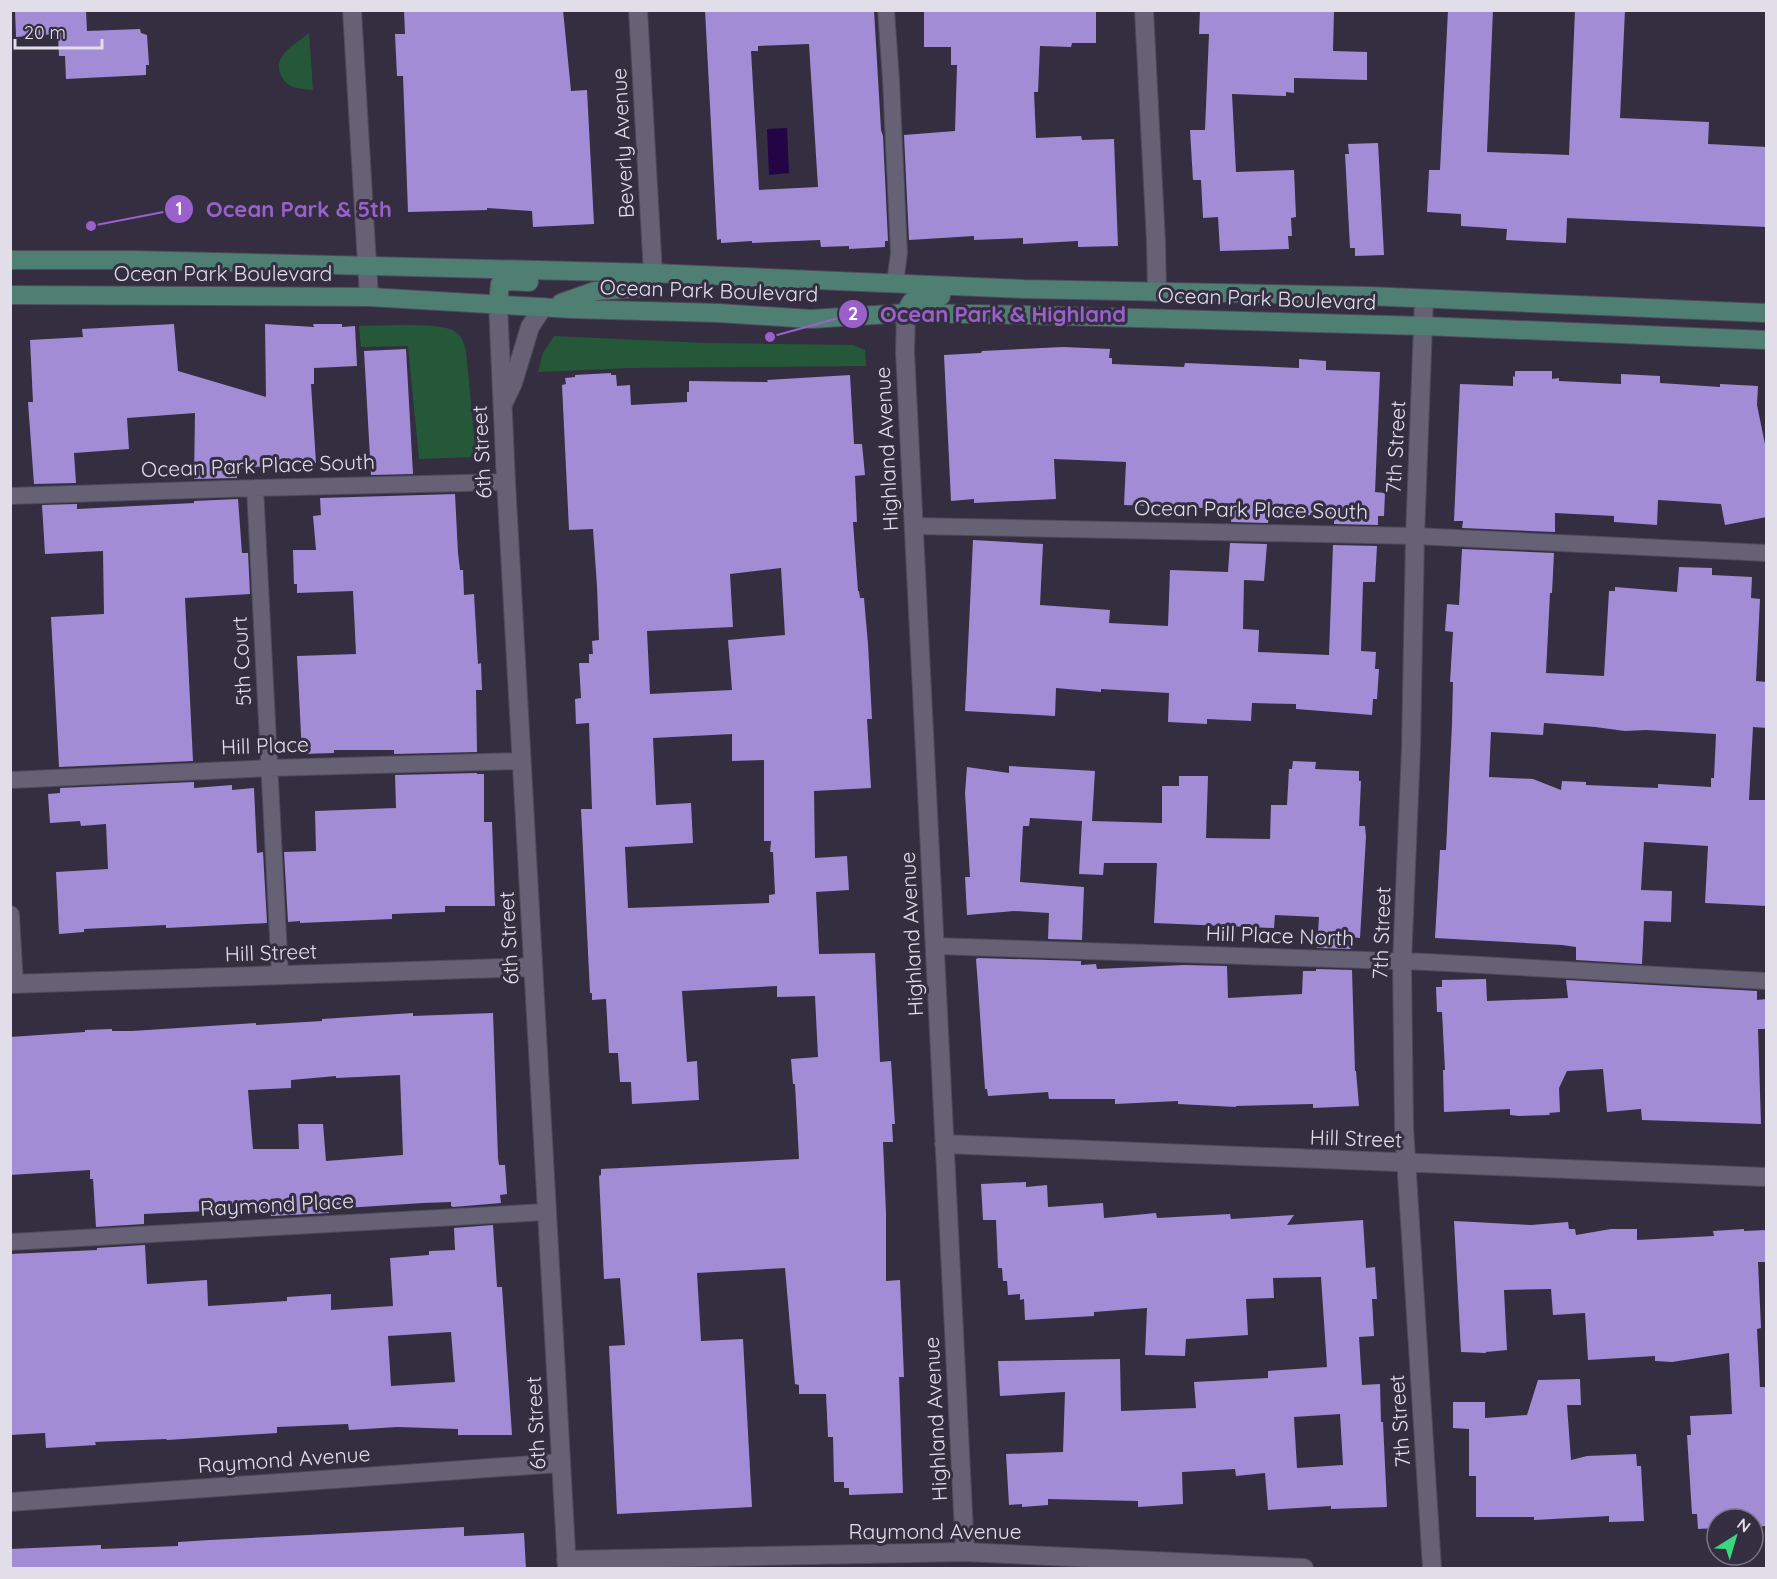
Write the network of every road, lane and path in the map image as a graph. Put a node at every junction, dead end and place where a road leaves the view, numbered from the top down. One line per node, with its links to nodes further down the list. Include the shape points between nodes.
1 (352, 10): 6 (street)
2 (638, 10): 8 (street, Beverly Avenue)
3 (886, 10): 9 (lane, via 899,253)
4 (1144, 10): 11 (street)
5 (10, 260): 6 (street, Ocean Park Boulevard)
6 (366, 267): 7 (street, Ocean Park Boulevard); 13 (street)
7 (577, 272): 8 (street, Ocean Park Boulevard); 15 (street, via 546,283 507,281 500,284)
8 (653, 273): 9 (street, Ocean Park Boulevard); 16 (street, via 652,280 640,288 596,291)
9 (895, 283): 10 (street, Ocean Park Boulevard)
10 (1023, 289): 11 (street, Ocean Park Boulevard); 18 (street, via 994,297 919,296 909,303)
11 (1157, 292): 14 (street, Ocean Park Boulevard); 19 (street, via 1155,302 1144,306 1073,304)
12 (10, 295): 13 (street, Ocean Park Boulevard)
13 (369, 297): 15 (street, Ocean Park Boulevard)
14 (1424, 299): 17 (street, Ocean Park Boulevard); 20 (street, 7th Street)
15 (498, 304): 16 (street, Ocean Park Boulevard); 22 (street, 6th Street)
16 (543, 307): 18 (street, Ocean Park Boulevard, via 811,319); 22 (street, via 530,327)
17 (1767, 313)
18 (906, 314): 19 (street, Ocean Park Boulevard); 26 (street, Highland Avenue)
19 (1028, 315): 20 (street, Ocean Park Boulevard)
20 (1424, 326): 21 (street, Ocean Park Boulevard); 27 (street, 7th Street)
21 (1766, 340)
22 (502, 407): 23 (street, 6th Street)
23 (506, 482): 24 (lane, Ocean Park Place South); 29 (street, 6th Street)
24 (255, 488): 25 (lane, Ocean Park Place South); 30 (lane, 5th Court)
25 (10, 496)
26 (914, 526): 27 (lane, Ocean Park Place South); 33 (street, Highland Avenue)
27 (1415, 536): 28 (lane, Ocean Park Place South); 34 (street, 7th Street)
28 (1767, 553)
29 (522, 761): 30 (lane, Hill Place); 35 (street, 6th Street)
30 (270, 768): 31 (lane, Hill Place); 36 (lane, 5th Court)
31 (10, 780)
32 (10, 915): 38 (street)
33 (935, 946): 34 (lane, Hill Place North); 39 (street, Highland Avenue)
34 (1402, 962): 37 (lane, Hill Place North); 40 (street, 7th Street)
35 (533, 967): 36 (street, Hill Street); 42 (street, 6th Street)
36 (280, 975): 38 (street, Hill Street)
37 (1767, 981)
38 (12, 984)
39 (944, 1144): 40 (street, Hill Street); 46 (street, Highland Avenue)
40 (1407, 1164): 41 (street, Hill Street); 50 (street, 7th Street)
41 (1767, 1177)
42 (546, 1212): 43 (lane, Raymond Place); 44 (street, 6th Street)
43 (10, 1242)
44 (560, 1463): 45 (street, Raymond Avenue); 48 (street, 6th Street)
45 (10, 1502)
46 (965, 1552): 47 (street, Raymond Avenue); 49 (street, Raymond Avenue)
47 (807, 1562): 48 (street, Raymond Avenue)
48 (567, 1564)
49 (1304, 1569)
50 (1432, 1569)

